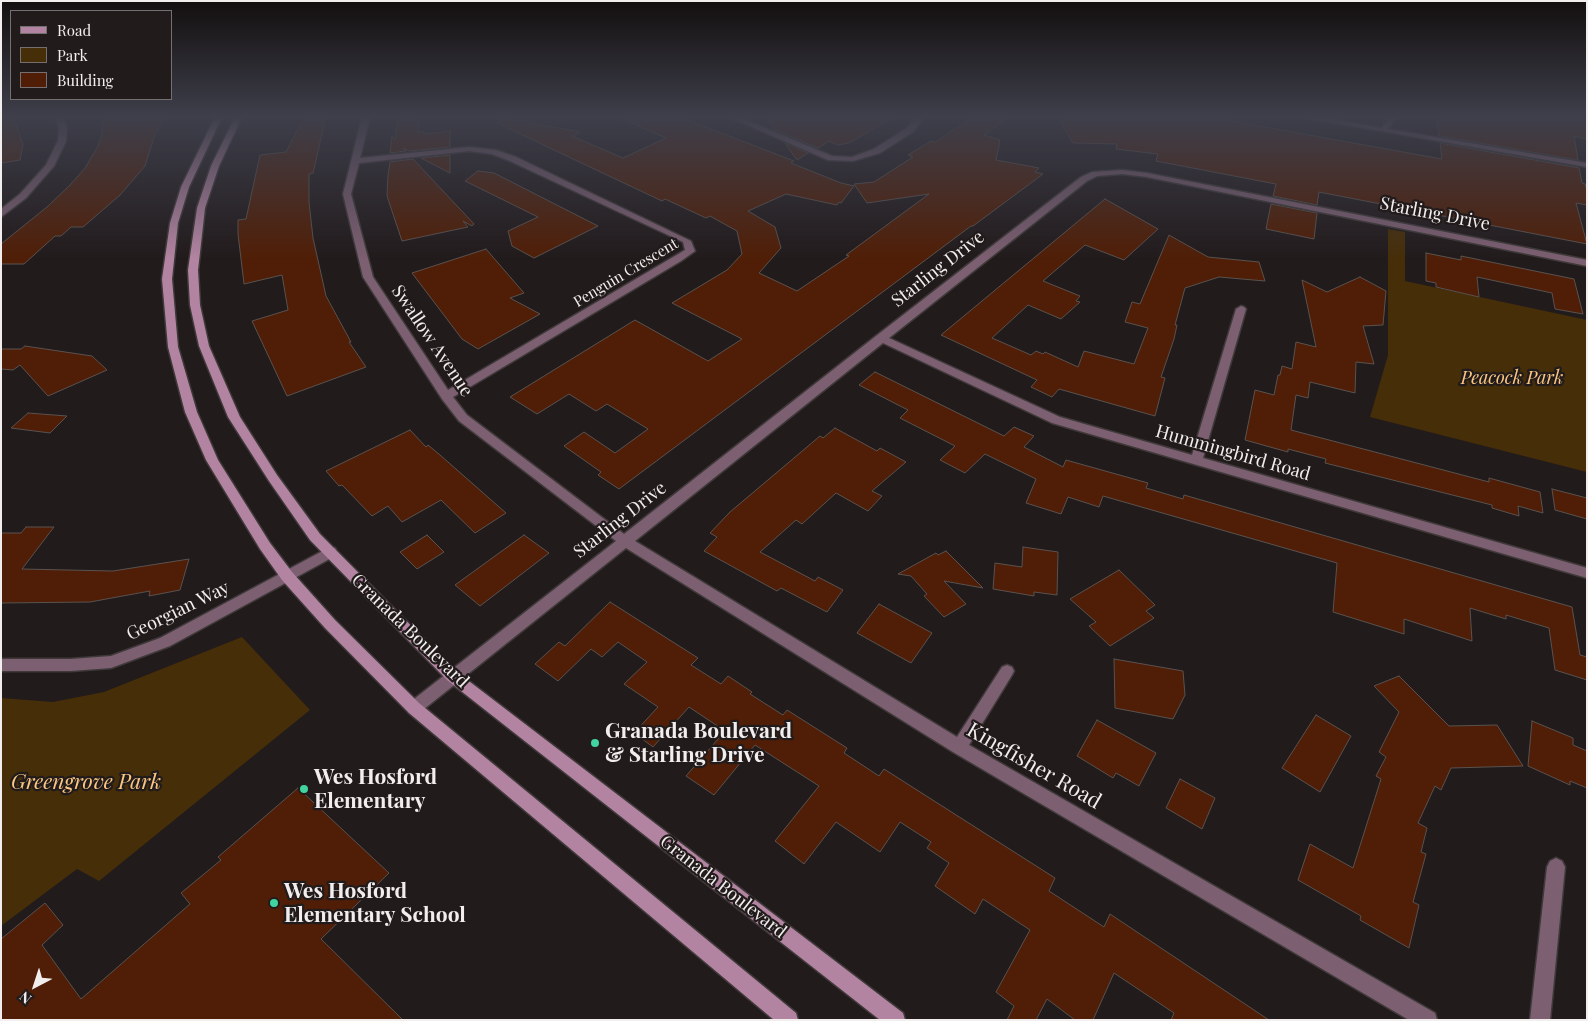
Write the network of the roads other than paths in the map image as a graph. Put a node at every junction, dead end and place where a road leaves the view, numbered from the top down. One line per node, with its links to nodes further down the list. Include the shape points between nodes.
1 (51, 165): 6 (street, via 23,196)
2 (196, 165): 15 (main road, via 174,223 167,279 173,347 190,412 212,460)
3 (216, 165): 13 (main road, Granada Boulevard, via 201,208 194,270 195,305 204,346 234,417 273,478)
4 (355, 165): 10 (street, Swallow Avenue, via 347,194 368,277)
5 (525, 165): 10 (street, Penguin Crescent, via 688,241 690,251)
6 (1, 214)
7 (1587, 263): 9 (street, Starling Drive, via 1146,176 1104,172 1084,178)
8 (1241, 309): 11 (street)
9 (880, 338): 11 (street, Hummingbird Road, via 1056,420); 12 (street, Starling Drive)
10 (446, 396): 12 (street, Swallow Avenue, via 463,418)
11 (1196, 461): 14 (street, Hummingbird Road)
12 (624, 541): 18 (street, Starling Drive); 20 (street, Kingfisher Road)
13 (330, 552): 15 (street, Georgian Way); 18 (main road, Granada Boulevard)
14 (1587, 574)
15 (287, 576): 16 (street, Georgian Way, via 165,642 111,662); 19 (main road)
16 (1, 665)
17 (1007, 671): 20 (street)
18 (452, 676): 19 (street, Starling Drive); 23 (main road, Granada Boulevard)
19 (414, 708): 22 (main road)
20 (959, 747): 24 (street, Kingfisher Road)
21 (1556, 867): 25 (street)
22 (788, 1020)
23 (896, 1020)
24 (1428, 1020)
25 (1540, 1020)

